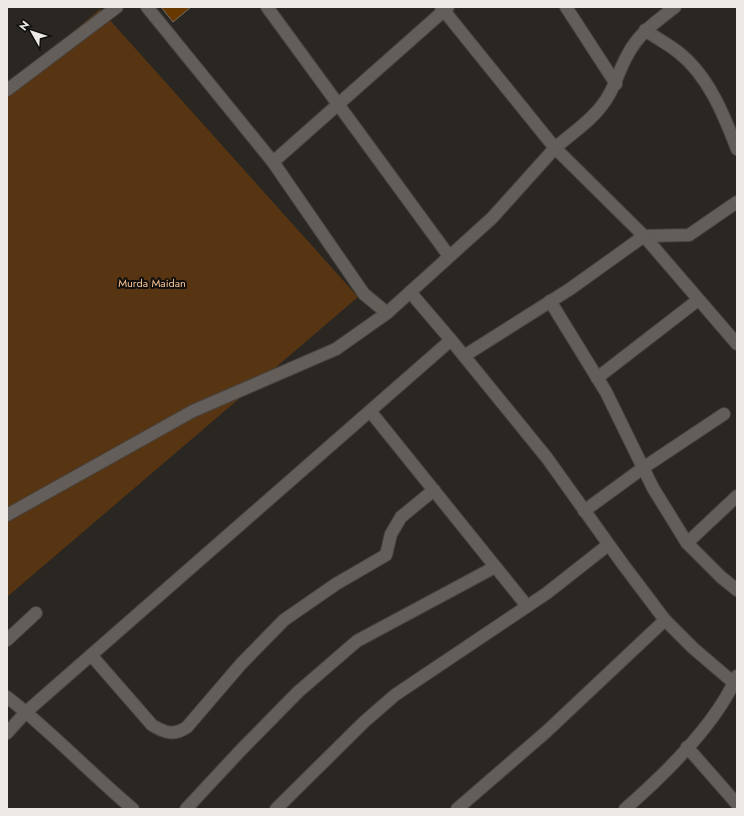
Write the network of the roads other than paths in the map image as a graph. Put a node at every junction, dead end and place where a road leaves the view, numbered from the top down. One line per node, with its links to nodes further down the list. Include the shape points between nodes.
1 (117, 7): 9 (street)
2 (147, 7): 13 (street)
3 (267, 7): 10 (street)
4 (566, 7): 8 (street)
5 (675, 7): 7 (street)
6 (444, 8): 10 (street); 11 (street)
7 (645, 30): 8 (street, via 627,56); 12 (street, via 679,53 695,70 711,91)
8 (616, 84): 11 (street, via 603,105)
9 (7, 90)
10 (338, 104): 13 (street); 16 (street)
11 (555, 148): 15 (street); 16 (street, via 492,218)
12 (737, 149)
13 (273, 162): 20 (street, via 364,294)
14 (737, 202): 15 (street, via 689,235)
15 (644, 236): 18 (street); 19 (street)
16 (449, 256): 17 (street)
17 (410, 292): 20 (street); 21 (street)
18 (698, 300): 22 (street); 24 (street)
19 (550, 301): 23 (street); 24 (street)
20 (387, 313): 31 (street, via 336,349 193,411)
21 (451, 340): 23 (street); 25 (street)
22 (737, 344)
23 (464, 356): 30 (street, via 547,458)
24 (597, 378): 27 (street)
25 (370, 411): 28 (street); 40 (street)
26 (724, 414): 27 (street)
27 (643, 468): 30 (street); 32 (street)
28 (434, 490): 34 (street); 40 (street, via 402,517 391,534 386,555 336,584 284,620 180,732 172,734 152,725)
29 (737, 496): 32 (street)
30 (584, 511): 33 (street)
31 (7, 515)
32 (687, 544): 35 (street, via 721,578)
33 (608, 545): 36 (street); 38 (street)
34 (495, 567): 36 (street); 48 (street, via 357,641 298,692)
35 (737, 590)
36 (527, 606): 49 (street, via 395,695)
37 (36, 613): 39 (street)
38 (665, 620): 41 (street, via 693,648); 50 (street, via 546,732)
39 (7, 640)
40 (91, 655): 43 (street)
41 (736, 680): 45 (street, via 713,718)
42 (7, 697): 43 (street)
43 (26, 712): 44 (street); 47 (street)
44 (7, 733)
45 (687, 747): 46 (street); 51 (street)
46 (737, 804)
47 (133, 809)
48 (186, 809)
49 (276, 809)
50 (456, 809)
51 (625, 809)

